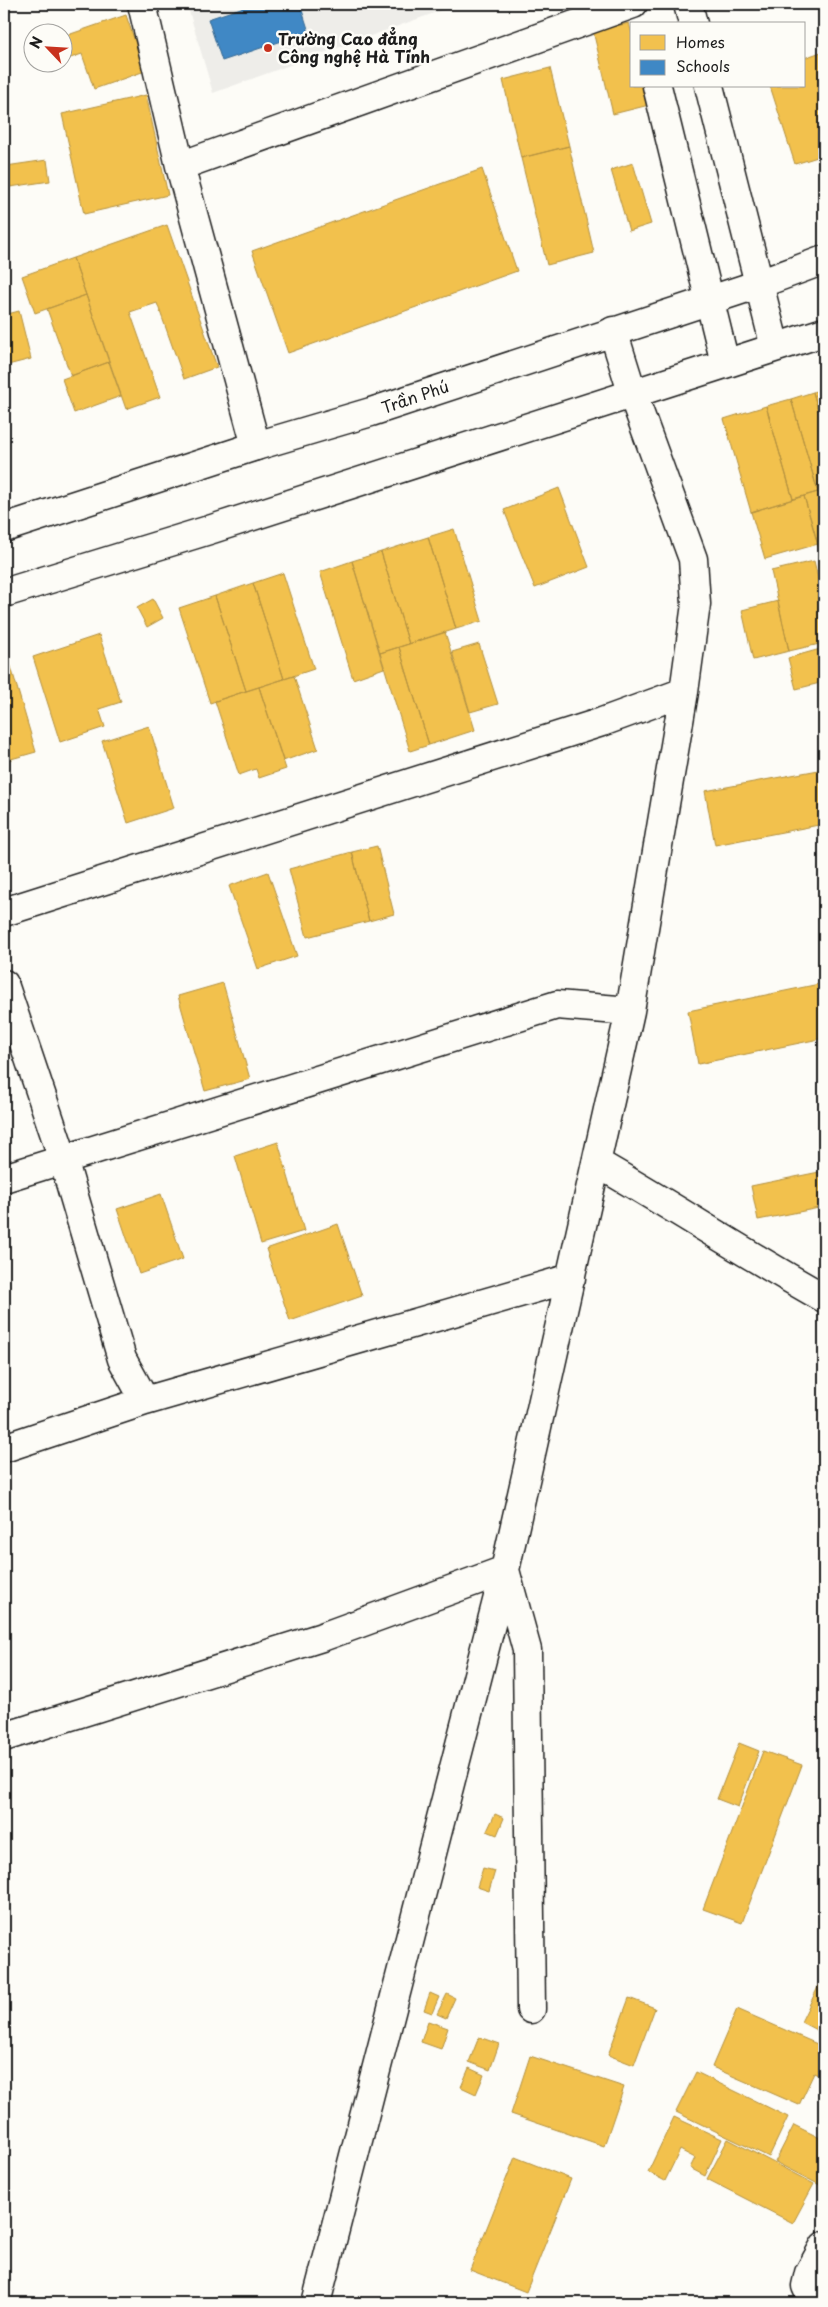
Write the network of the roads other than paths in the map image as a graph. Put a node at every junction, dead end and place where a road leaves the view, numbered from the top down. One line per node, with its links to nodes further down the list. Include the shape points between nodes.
1 (142, 4): 8 (street)
2 (635, 4): 4 (street); 8 (street)
3 (688, 4): 5 (street)
4 (641, 22)
5 (692, 22)
6 (657, 88): 11 (street)
7 (710, 88): 10 (street)
8 (180, 166): 17 (street)
9 (824, 260): 10 (street, Trần Phú)
10 (759, 284): 11 (street, Trần Phú); 14 (street)
11 (709, 299): 12 (street, Trần Phú); 15 (street)
12 (613, 331): 16 (street); 17 (street, Trần Phú, via 371,412)
13 (824, 332): 14 (street)
14 (775, 347): 15 (street)
15 (725, 363): 16 (street)
16 (633, 394): 19 (street); 20 (street, via 693,559 696,604)
17 (256, 446): 18 (street, Trần Phú)
18 (4, 528)
19 (4, 593)
20 (684, 692): 21 (street, via 602,722); 23 (street)
21 (4, 912)
22 (4, 984): 24 (street)
23 (630, 1011): 24 (street, via 557,1005); 25 (street)
24 (62, 1159): 26 (street); 29 (street, via 122,1359)
25 (597, 1164): 27 (street); 28 (street)
26 (4, 1178)
27 (571, 1278): 29 (street); 31 (street)
28 (824, 1298)
29 (145, 1401): 30 (street)
30 (4, 1448)
31 (505, 1570): 32 (street, via 322,1637); 33 (street, via 527,1650); 35 (street)
32 (4, 1737)
33 (531, 2009)
34 (824, 2246): 36 (street, via 806,2286 811,2297)
35 (316, 2303)
36 (823, 2303)

